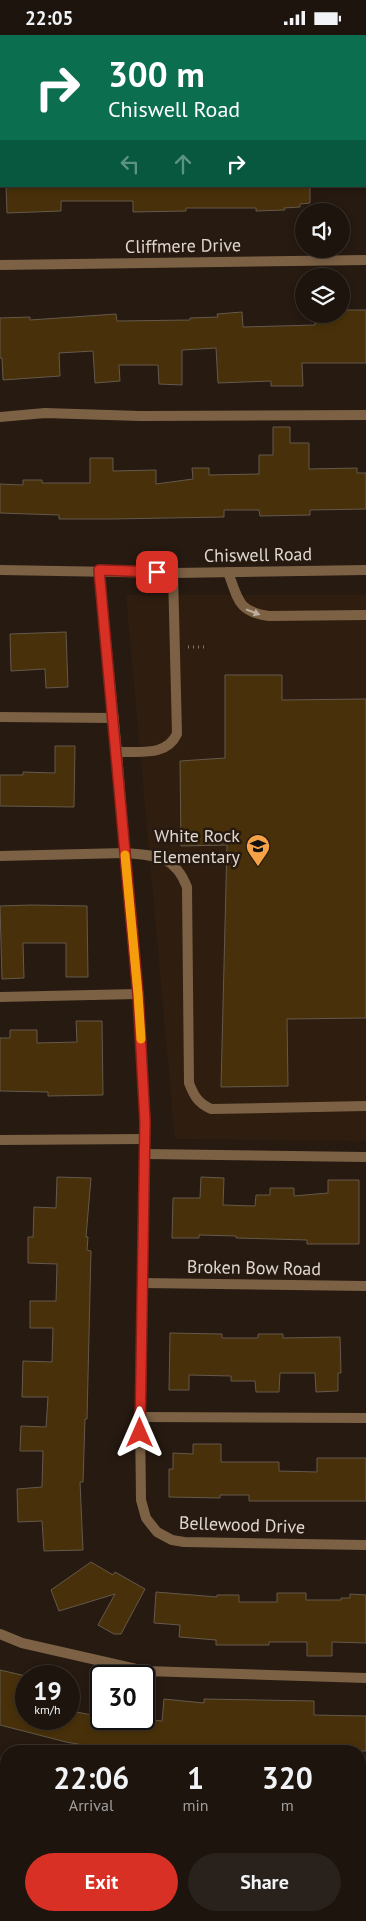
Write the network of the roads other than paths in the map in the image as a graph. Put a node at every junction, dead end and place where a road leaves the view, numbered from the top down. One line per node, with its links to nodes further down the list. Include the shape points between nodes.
1 (366, 260): 2 (street, Cliffmere Drive)
2 (0, 265)
3 (366, 415): 4 (street, via 45,413)
4 (0, 417)
5 (0, 570): 6 (street, Chiswell Road)
6 (99, 570): 8 (street, Chiswell Road); 12 (street, Bellewood Drive)
7 (366, 570): 9 (street, Chiswell Road)
8 (173, 573): 9 (street, Chiswell Road); 13 (street, via 177,734 173,743 164,749)
9 (228, 573): 10 (street, one-way to 10, via 239,601 257,614)
10 (366, 615)
11 (0, 717): 12 (street)
12 (114, 718): 13 (street, Bellewood Drive)
13 (117, 752): 14 (street, Bellewood Drive)
14 (124, 853): 15 (street); 16 (street, Bellewood Drive); 18 (street, via 161,857 182,875 187,887 189,1083 198,1101 211,1109)
15 (0, 856)
16 (138, 994): 17 (street); 19 (street, Bellewood Drive)
17 (0, 997)
18 (366, 1106)
19 (145, 1139): 20 (street); 21 (street, Bellewood Drive)
20 (0, 1140)
21 (144, 1153): 22 (street); 23 (street, Bellewood Drive)
22 (366, 1157)
23 (142, 1283): 24 (street, Broken Bow Road); 25 (street, Bellewood Drive)
24 (366, 1286)
25 (140, 1417): 26 (street); 27 (street, Bellewood Drive, via 141,1500 146,1518 157,1533 184,1542)
26 (366, 1418)
27 (366, 1545)
28 (0, 1634): 29 (street, via 22,1643 145,1671)
29 (366, 1678)

